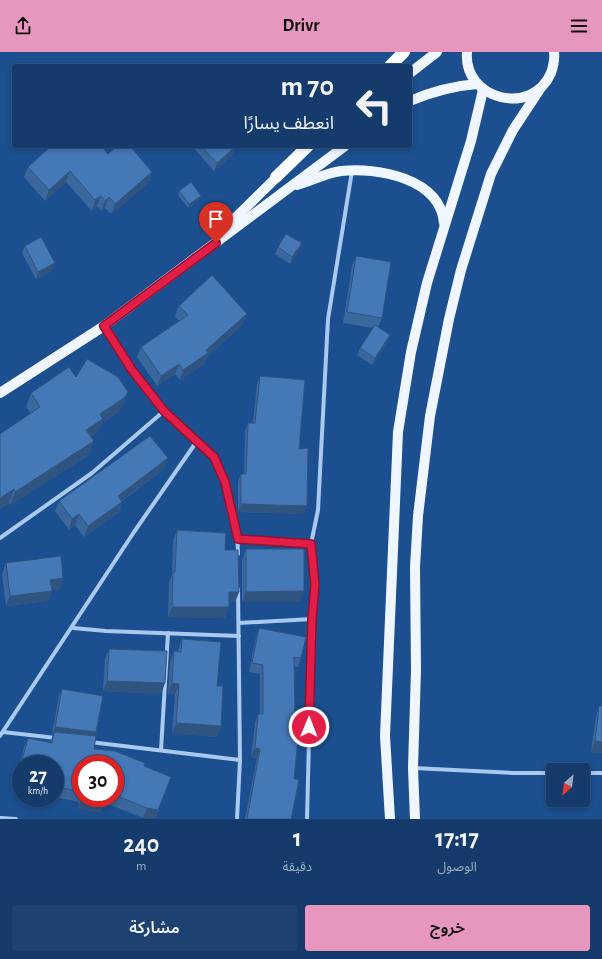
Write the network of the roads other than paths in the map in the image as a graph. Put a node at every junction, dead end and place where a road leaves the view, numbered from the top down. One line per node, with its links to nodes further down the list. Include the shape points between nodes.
1 (404, 52): 5 (highway)
2 (437, 52): 6 (main road)
3 (467, 52): 7 (main road, via 466,59 470,72)
4 (554, 52): 8 (main road, via 553,68)
5 (392, 64)
6 (412, 71)
7 (480, 87): 8 (main road, via 493,96 506,100 530,96); 9 (main road, via 453,86); 16 (main road, via 471,141)
8 (540, 89): 37 (main road, via 514,130 491,174 461,270 430,416 418,516 415,567 416,670)
9 (412, 100)
10 (306, 148): 14 (highway)
11 (312, 148): 14 (main road)
12 (342, 148): 15 (main road)
13 (352, 171): 15 (main road, via 340,171); 16 (main road, via 395,175 424,189 439,203); 24 (street, via 328,319 318,510)
14 (276, 177): 17 (main road)
15 (288, 188): 17 (main road)
16 (444, 224): 45 (main road, via 411,352 398,432 385,736)
17 (192, 261): 18 (main road)
18 (104, 326): 19 (main road); 20 (street, via 132,370)
19 (0, 394)
20 (164, 411): 21 (street); 22 (street, via 92,473)
21 (197, 441): 23 (street, via 214,457 225,482); 29 (street)
22 (0, 538)
23 (238, 539): 24 (street); 25 (street)
24 (311, 544): 27 (street, via 315,585)
25 (238, 562)
26 (238, 585): 28 (street)
27 (312, 619): 28 (street); 44 (street)
28 (239, 623): 31 (street)
29 (72, 628): 30 (street); 32 (street)
30 (168, 633): 31 (street); 35 (street)
31 (239, 636): 36 (street)
32 (1, 734): 33 (street)
33 (58, 738)
34 (82, 741): 35 (street)
35 (160, 750): 36 (street)
36 (240, 760): 43 (street)
37 (413, 768): 38 (street); 46 (main road)
38 (546, 773)
39 (590, 773): 40 (street)
40 (602, 773)
41 (0, 818): 42 (street)
42 (16, 819)
43 (237, 819)
44 (306, 819)
45 (390, 819)
46 (415, 819)

